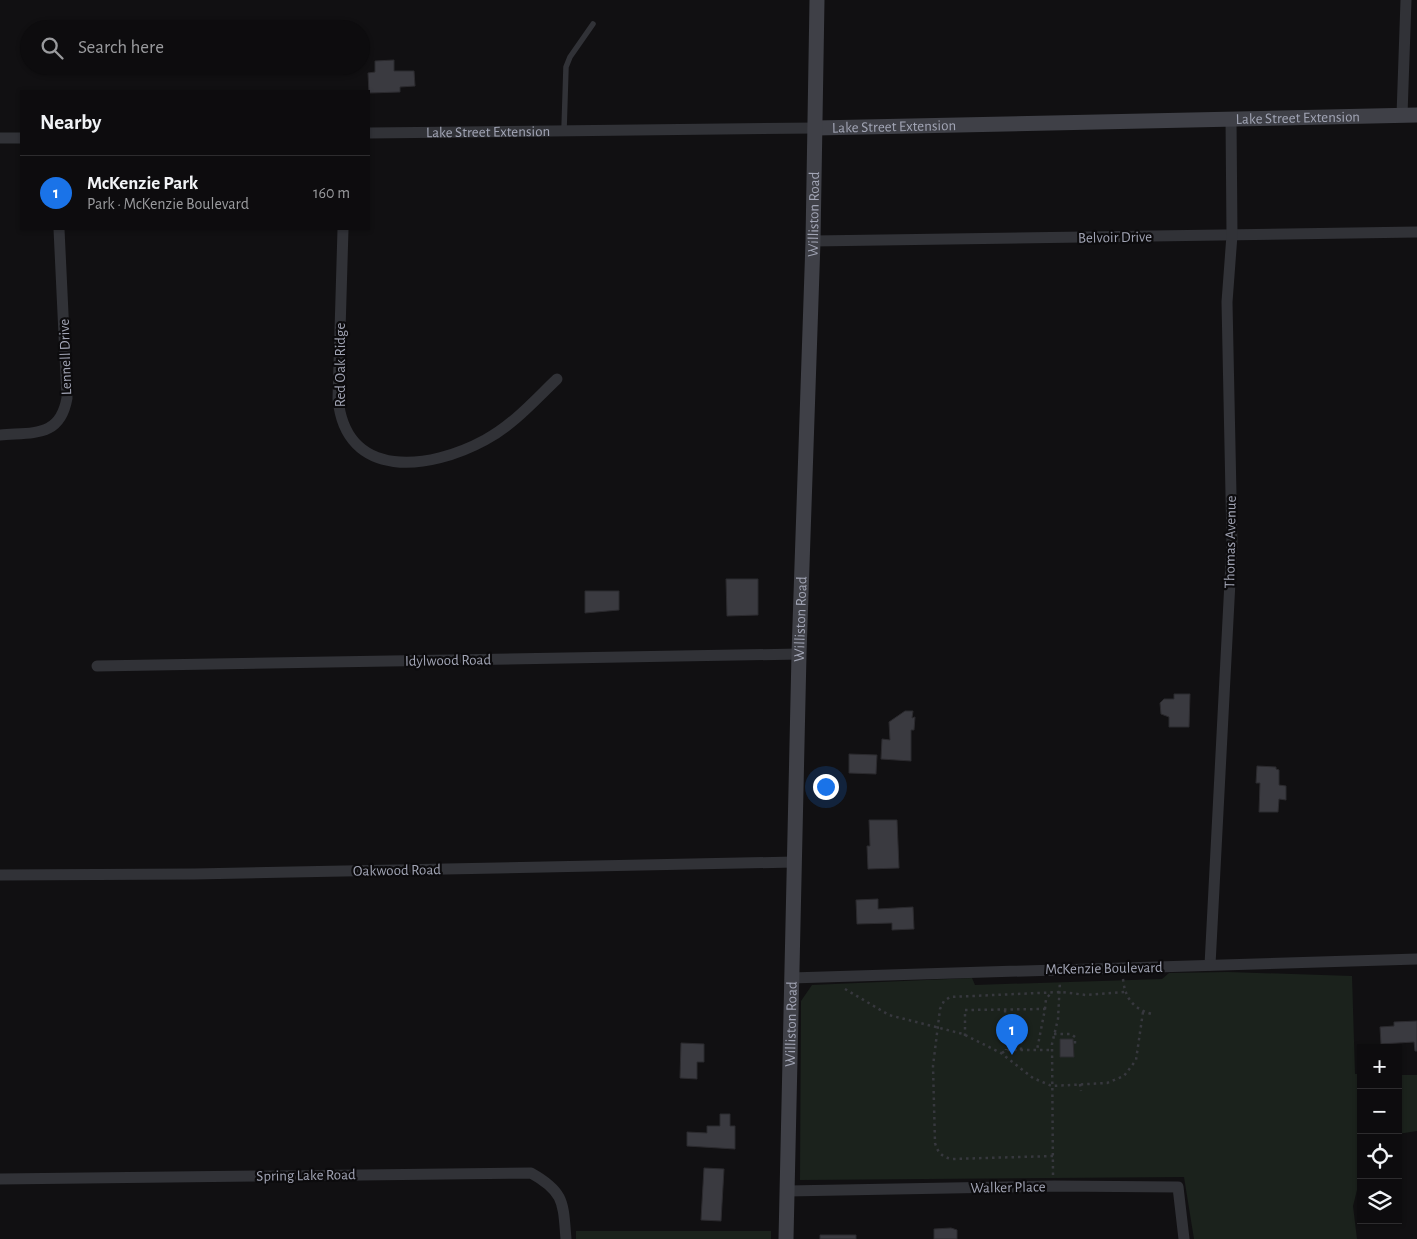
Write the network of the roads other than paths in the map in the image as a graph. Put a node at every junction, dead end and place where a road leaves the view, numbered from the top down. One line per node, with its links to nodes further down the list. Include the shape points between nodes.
1 (817, 0): 6 (main road, Williston Road)
2 (1406, 0): 4 (street)
3 (593, 24): 7 (lane, via 566,67)
4 (1410, 115): 5 (main road, Lake Street Extension)
5 (1231, 118): 6 (main road, Lake Street Extension); 14 (street, Thomas Avenue)
6 (816, 128): 7 (street, Lake Street Extension); 15 (main road, Williston Road)
7 (564, 130): 8 (street, Lake Street Extension)
8 (370, 133)
9 (0, 138): 10 (street)
10 (20, 138)
11 (59, 230): 17 (street, Lennell Drive, via 65,410 50,429)
12 (343, 230): 16 (street, Red Oak Ridge, via 339,415 355,444 369,454 401,462 430,460 459,452 510,424)
13 (1417, 232): 14 (street, Belvoir Drive)
14 (1232, 235): 15 (street, Belvoir Drive); 23 (street, Thomas Avenue, via 1227,302 1232,543)
15 (813, 241): 18 (main road, Williston Road)
16 (557, 378)
17 (0, 434)
18 (799, 654): 19 (street, Idylwood Road); 20 (main road, Williston Road)
19 (97, 666)
20 (794, 862): 21 (street, Oakwood Road); 24 (main road, Williston Road)
21 (0, 875)
22 (1417, 959): 23 (street, McKenzie Boulevard)
23 (1210, 965): 24 (street, McKenzie Boulevard)
24 (792, 978): 26 (main road, Williston Road)
25 (0, 1179): 27 (street, Spring Lake Road, via 531,1173 550,1184 563,1203)
26 (787, 1191): 28 (main road, Williston Road); 29 (street, Walker Place, via 1178,1187)
27 (566, 1239)
28 (786, 1239)
29 (1184, 1239)

